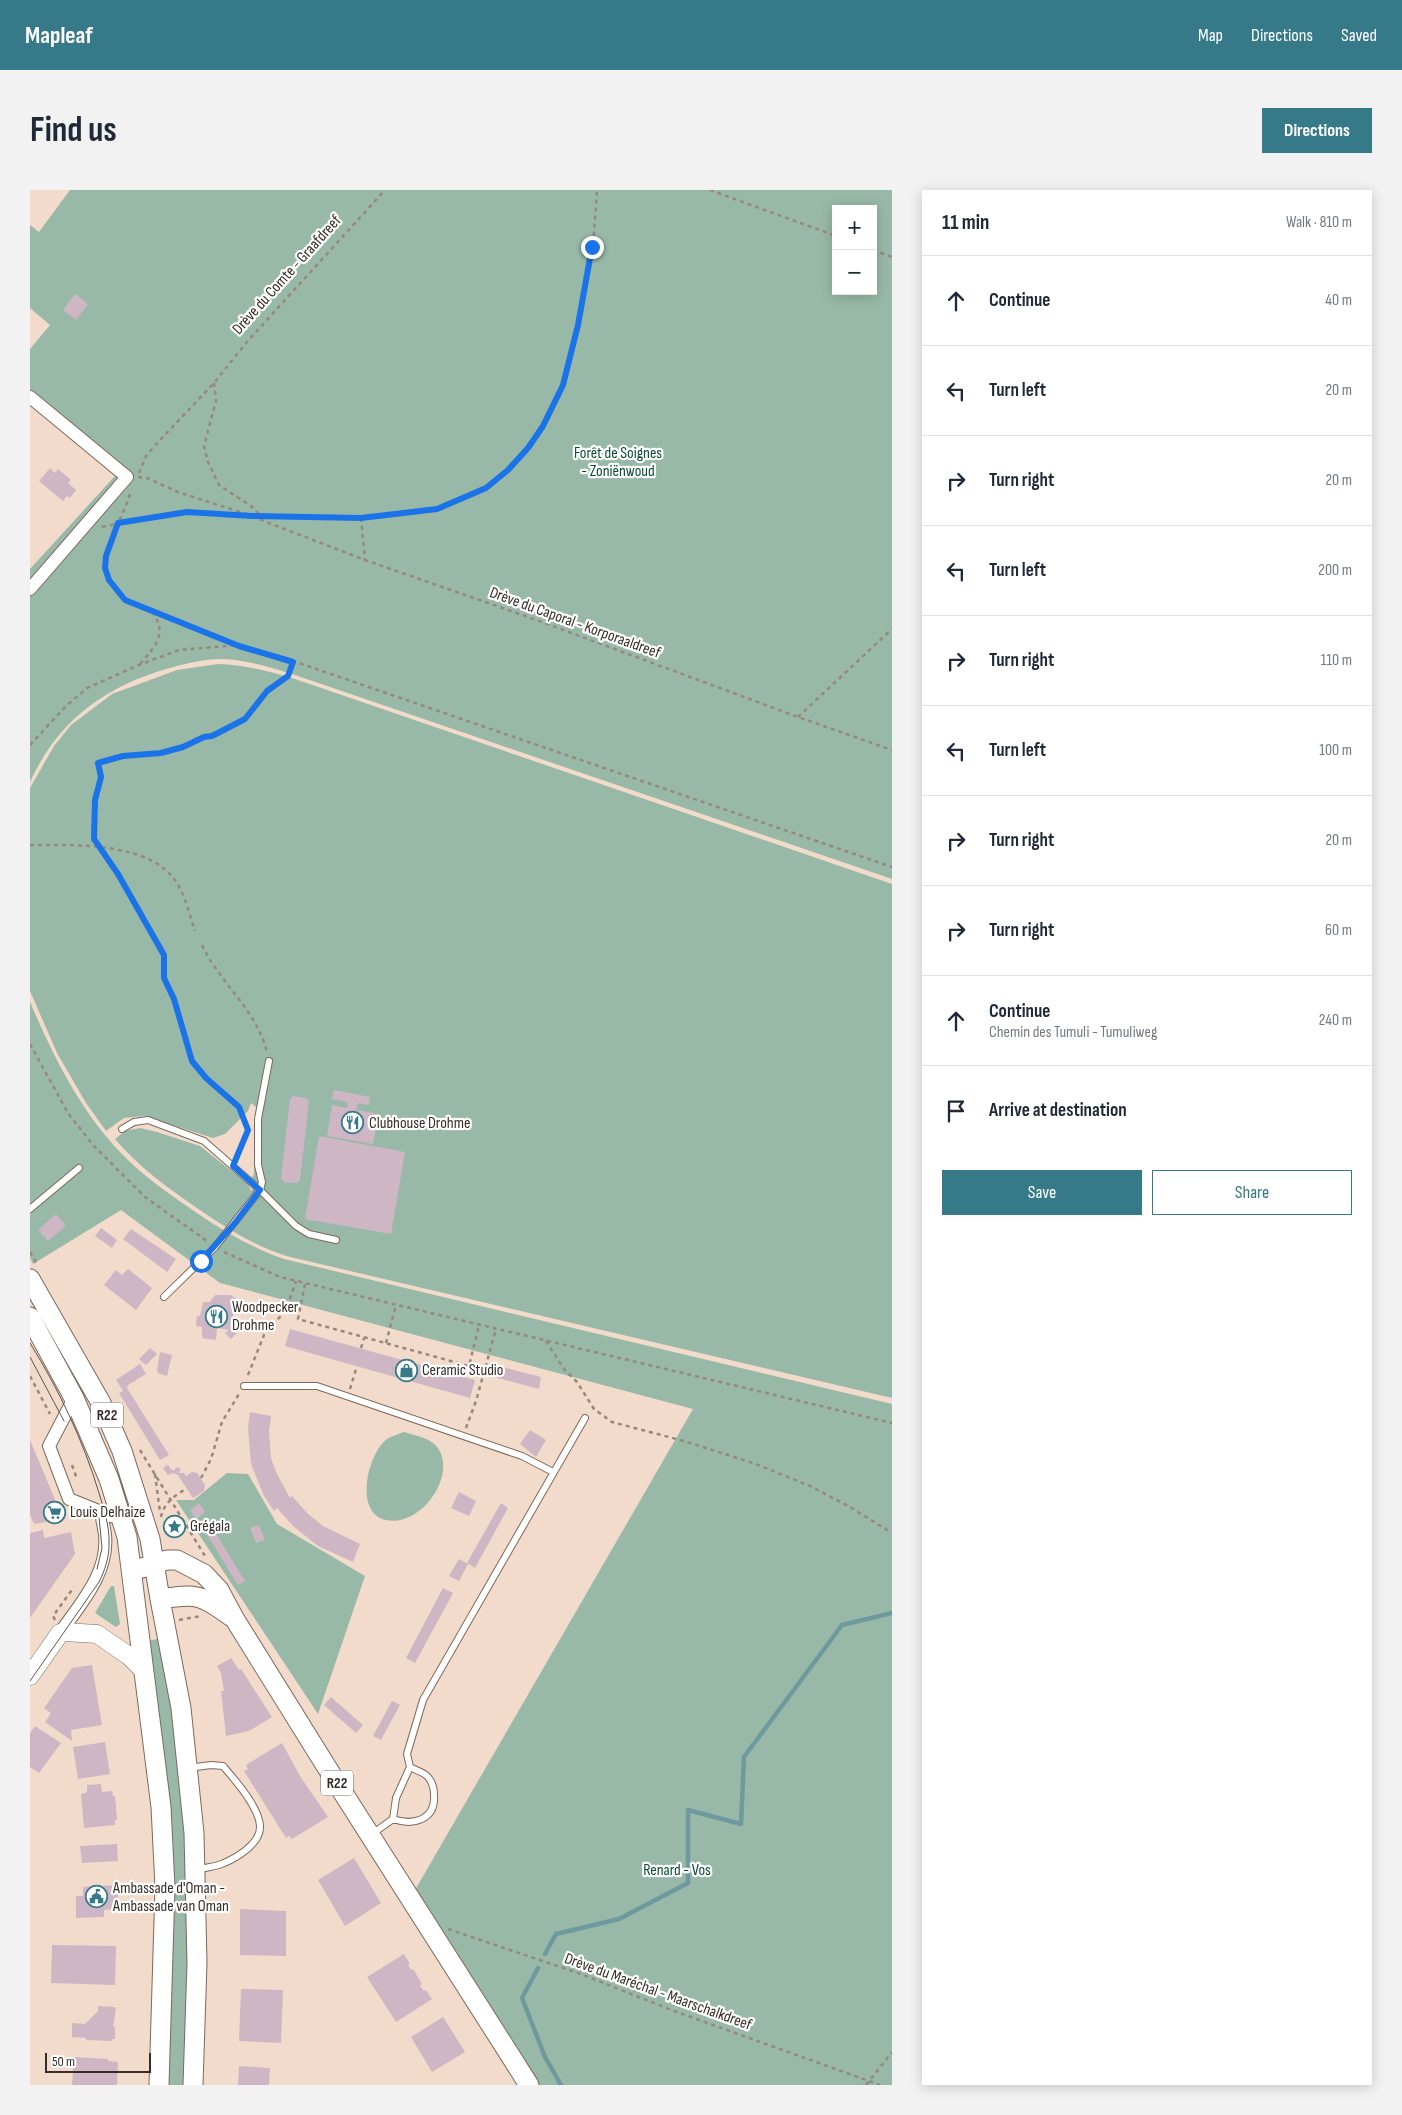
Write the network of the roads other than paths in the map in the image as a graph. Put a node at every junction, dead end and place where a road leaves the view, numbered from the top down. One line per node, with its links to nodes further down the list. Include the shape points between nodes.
1 (30, 396): 2 (street, via 133,475)
2 (30, 589)
3 (269, 1061): 6 (lane, via 258,1119)
4 (122, 1129): 6 (lane, via 134,1122 148,1120 204,1141)
5 (79, 1168): 7 (lane)
6 (260, 1190): 8 (lane, via 296,1226 309,1234); 10 (lane, via 215,1247)
7 (30, 1209)
8 (336, 1240)
9 (30, 1279): 18 (main road, R22, via 105,1411 142,1510)
10 (164, 1297)
11 (30, 1317): 13 (main road, R22)
12 (244, 1386): 15 (lane, via 317,1386 522,1456)
13 (74, 1398): 16 (street, via 49,1446 70,1499); 17 (main road, R22)
14 (585, 1418): 15 (lane)
15 (553, 1472): 25 (lane, via 424,1700 407,1754)
16 (101, 1512): 17 (street); 22 (street, via 105,1538 100,1572)
17 (122, 1518): 19 (main road, R22)
18 (154, 1564): 19 (main road, via 144,1566); 20 (main road); 21 (main road, R22, via 177,1560 204,1574 219,1590)
19 (131, 1580): 20 (main road); 23 (main road)
20 (160, 1599): 21 (main road, R22, via 187,1595 204,1598); 26 (main road, via 181,1708)
21 (234, 1618): 28 (main road, R22)
22 (60, 1633): 23 (street, via 81,1631 97,1634 129,1656); 24 (street)
23 (144, 1671): 30 (main road, via 162,1807 165,1887)
24 (30, 1676)
25 (410, 1767): 27 (lane, via 396,1798); 27 (lane, via 432,1782 433,1807 413,1823)
26 (188, 1768): 29 (main road); 29 (lane, via 223,1766 254,1808 260,1826 256,1840 244,1851 223,1864)
27 (393, 1819): 28 (lane)
28 (370, 1835): 32 (main road, R22)
29 (196, 1870): 31 (main road)
30 (159, 2085)
31 (193, 2085)
32 (529, 2085)

